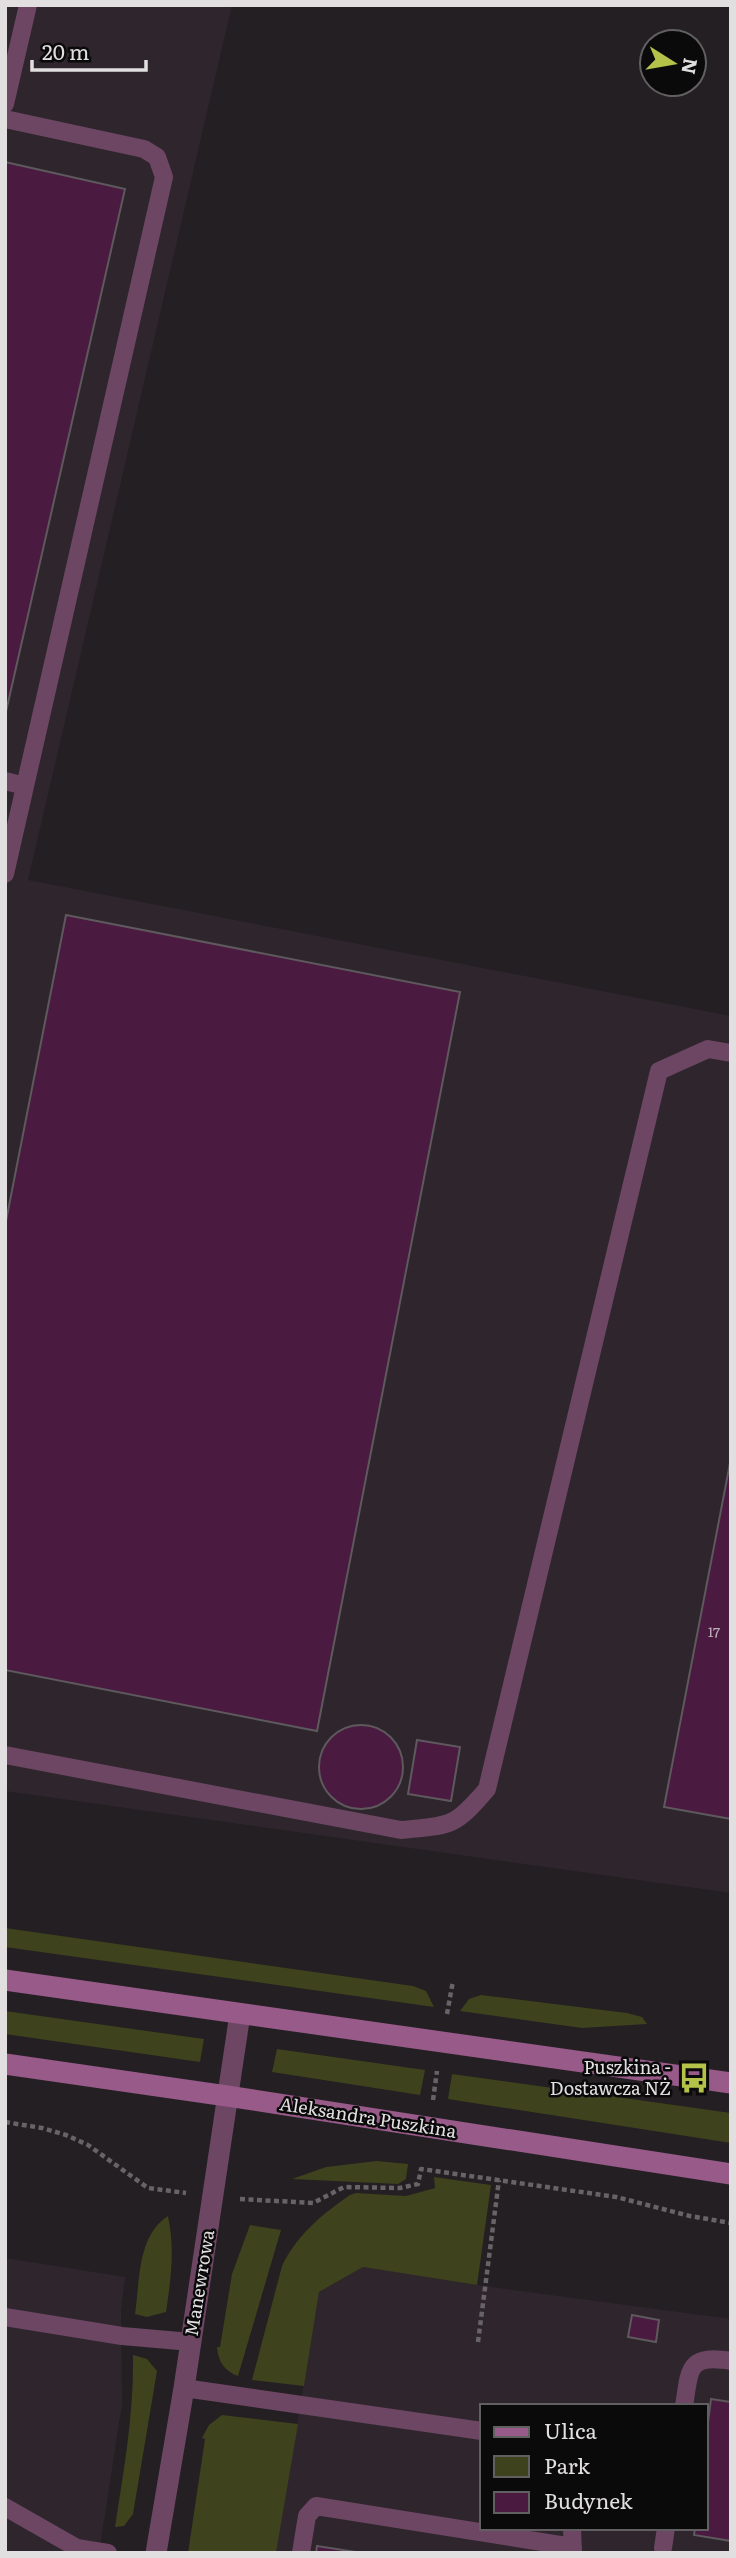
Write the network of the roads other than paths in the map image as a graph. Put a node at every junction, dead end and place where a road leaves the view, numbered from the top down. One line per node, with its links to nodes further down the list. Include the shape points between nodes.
1 (28, 5): 2 (lane)
2 (5, 104)
3 (5, 119): 5 (lane, via 144,149 157,157 164,177)
4 (5, 781): 5 (lane)
5 (25, 786): 6 (lane)
6 (5, 874)
7 (731, 1053): 8 (lane, via 708,1049 659,1071 487,1789 470,1810 454,1824 401,1830)
8 (5, 1755)
9 (5, 1980): 10 (main road)
10 (240, 2014): 12 (main road); 13 (street, Manewrowa)
11 (5, 2064): 13 (main road, Aleksandra Puszkina)
12 (731, 2083)
13 (227, 2096): 14 (main road, Aleksandra Puszkina); 16 (street, Manewrowa)
14 (731, 2174)
15 (5, 2317): 16 (lane)
16 (191, 2342): 18 (street, Manewrowa)
17 (731, 2361): 19 (lane, via 699,2361 690,2370)
18 (184, 2388): 20 (lane); 27 (street, Manewrowa)
19 (684, 2404)
20 (480, 2431)
21 (5, 2507): 26 (lane, via 77,2548)
22 (572, 2530): 25 (lane)
23 (666, 2530): 24 (lane)
24 (663, 2548)
25 (573, 2550): 28 (lane, via 316,2506 307,2516)
26 (108, 2553)
27 (156, 2553)
28 (301, 2553)

